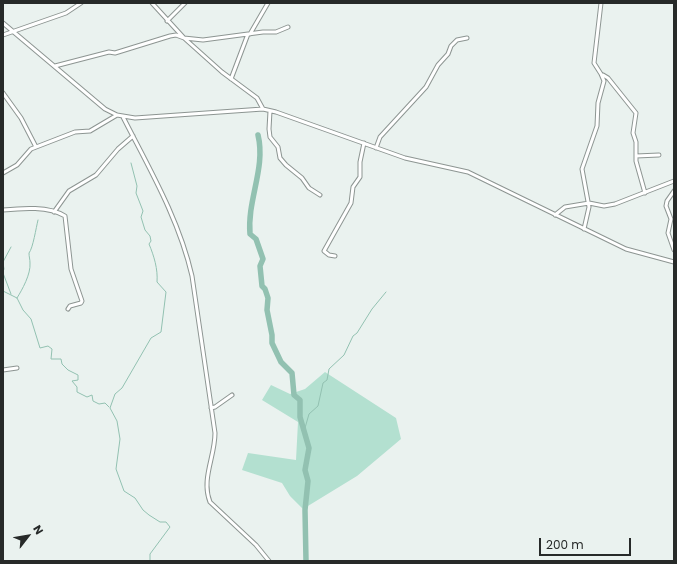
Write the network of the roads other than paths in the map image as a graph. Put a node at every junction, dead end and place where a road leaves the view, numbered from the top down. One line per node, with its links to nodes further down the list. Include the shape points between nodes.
1 (81, 3): 9 (street, via 66,13)
2 (152, 3): 6 (street)
3 (185, 3): 6 (street)
4 (268, 3): 10 (street)
5 (601, 3): 15 (street, via 594,60 595,68)
6 (167, 21): 12 (street)
7 (3, 23): 9 (street)
8 (288, 27): 10 (street, via 276,32)
9 (14, 32): 11 (street); 14 (street)
10 (249, 34): 12 (street, via 203,40); 16 (street)
11 (3, 35)
12 (184, 38): 14 (street, via 170,36 115,53 109,52); 16 (street)
13 (467, 38): 25 (street, via 457,40 451,46 448,54 432,73 426,87 380,137)
14 (54, 66): 20 (street, via 105,109)
15 (601, 74): 27 (street, via 608,78 636,113 633,133 636,138); 33 (street, via 604,81 598,103 598,126 582,173)
16 (232, 79): 18 (street, via 257,98)
17 (3, 93): 24 (street, via 21,118)
18 (262, 109): 19 (street); 21 (street)
19 (270, 111): 23 (street); 32 (street, via 268,129 280,158 302,178 306,186)
20 (117, 115): 21 (street); 24 (street, via 90,131 75,132)
21 (123, 117): 22 (street)
22 (133, 136): 35 (street, via 96,175 69,191); 46 (street, via 158,185 187,254)
23 (364, 144): 25 (street); 39 (street, via 360,177 352,187 351,203 325,248 325,253)
24 (36, 147): 28 (street, via 17,165)
25 (376, 148): 36 (street, via 405,158 468,172)
26 (659, 155): 27 (street)
27 (636, 156): 31 (street)
28 (3, 173)
29 (674, 181): 31 (street)
30 (674, 191): 38 (street, via 666,201 666,206 671,220 668,233)
31 (645, 193): 33 (street, via 607,206)
32 (320, 195)
33 (589, 203): 36 (street, via 566,207); 37 (street)
34 (3, 210): 35 (street, via 22,208)
35 (54, 212): 42 (street, via 66,218 71,270 82,300)
36 (556, 214): 37 (street)
37 (584, 229): 41 (street, via 626,248)
38 (674, 250)
39 (335, 256)
40 (674, 256): 41 (street)
41 (674, 261)
42 (68, 309)
43 (17, 368): 44 (street)
44 (3, 370)
45 (232, 395): 46 (street)
46 (211, 408): 47 (street, via 216,433 207,481 210,502 256,545)
47 (269, 561)

